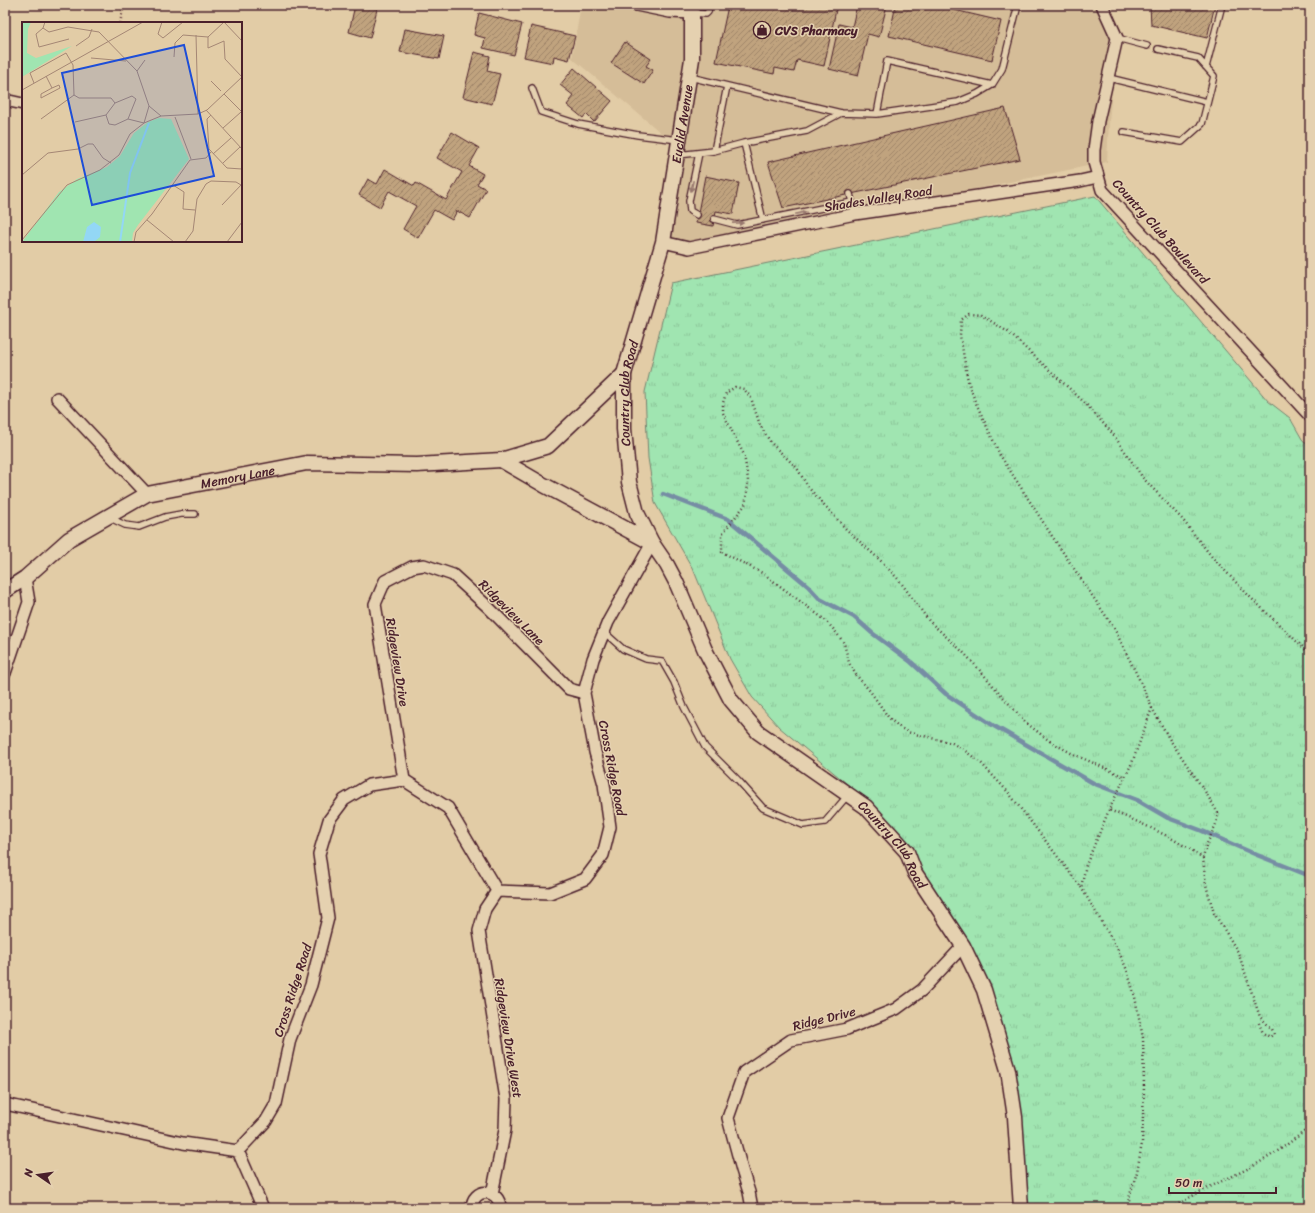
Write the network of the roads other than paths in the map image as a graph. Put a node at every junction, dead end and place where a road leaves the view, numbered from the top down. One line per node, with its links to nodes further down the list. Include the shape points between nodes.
1 (636, 5): 6 (street, via 670,12)
2 (709, 5): 6 (lane, via 706,14)
3 (1018, 5): 13 (lane, via 1002,69)
4 (1102, 5): 7 (street)
5 (1222, 5): 10 (lane)
6 (691, 9): 11 (street, Euclid Avenue, via 692,59)
7 (1117, 38): 8 (lane); 12 (street, Country Club Boulevard)
8 (1147, 46)
9 (1158, 49): 10 (lane, via 1198,58)
10 (1206, 66): 17 (lane, via 1214,76)
11 (689, 77): 14 (lane); 22 (street, Euclid Avenue)
12 (1109, 78): 17 (lane); 27 (street, Country Club Boulevard, via 1094,150)
13 (992, 85): 20 (lane, via 958,102); 20 (lane, via 887,61)
14 (727, 86): 19 (lane); 24 (lane)
15 (532, 88): 22 (lane, via 541,112 578,124)
16 (5, 100): 18 (street)
17 (1207, 102): 21 (lane, via 1202,124 1182,142)
18 (22, 104)
19 (841, 113): 20 (lane); 23 (lane, via 808,131)
20 (877, 114)
21 (1124, 132)
22 (679, 140): 26 (street, Euclid Avenue)
23 (744, 143): 24 (lane); 33 (lane)
24 (714, 150): 25 (lane)
25 (698, 153): 26 (lane); 31 (lane, one-way to 31, via 689,201 690,211)
26 (677, 155): 34 (street, Euclid Avenue)
27 (1098, 177): 30 (street, Shades Valley Road); 37 (street, Country Club Boulevard, via 1102,190)
28 (850, 194): 29 (lane)
29 (852, 202): 30 (lane); 33 (lane, one-way to 29)
30 (855, 214): 34 (street, Shades Valley Road, via 689,248)
31 (697, 215)
32 (714, 219): 33 (lane, one-way to 33, via 736,225)
33 (763, 220)
34 (663, 242): 35 (street, Country Club Road)
35 (624, 374): 38 (street, Memory Lane, via 548,446); 42 (street, Country Club Road, via 624,429 629,482 637,513)
36 (57, 398): 39 (street)
37 (1308, 409)
38 (501, 460): 39 (street, Memory Lane, via 417,465 307,463); 42 (street, Country Club Road)
39 (147, 494): 41 (street, Memory Lane)
40 (195, 514): 41 (lane, via 165,517 139,527 125,525)
41 (108, 517): 44 (street, Memory Lane, via 69,539)
42 (652, 543): 46 (street, Cross Ridge Road); 50 (street, Country Club Road, via 676,582 705,650 731,700 758,732)
43 (412, 567): 48 (street, Ridgeview Lane, via 424,565 453,575 569,689); 49 (street, Ridgeview Drive, via 385,581 375,604)
44 (25, 578): 45 (street, Memory Lane); 47 (street, via 29,602)
45 (5, 591)
46 (604, 632): 48 (street, Cross Ridge Road, via 593,659); 50 (lane, via 623,650 646,659 662,661 705,747 763,808 803,825 825,822)
47 (5, 673)
48 (584, 693): 51 (street, Cross Ridge Road, via 604,784 610,827 603,855 585,879 550,893)
49 (404, 780): 51 (street, via 448,808); 54 (street, Cross Ridge Road, via 369,785 344,800 329,820 319,854 328,918 311,985 290,1039 276,1104 266,1121)
50 (848, 795): 52 (street, Country Club Road, via 866,807 907,852 915,873)
51 (497, 891): 55 (street, Ridgeview Drive West, via 485,909 479,931 506,1099 505,1130)
52 (963, 946): 59 (street, Ridge Drive, via 922,990 896,1009 847,1029 791,1040 744,1072 728,1118); 60 (street, Country Club Road, via 984,990 1008,1070 1015,1116)
53 (5, 1104): 54 (street, via 183,1143)
54 (238, 1151): 56 (street)
55 (492, 1194): 57 (street, via 478,1194 472,1202); 58 (street, via 498,1200)
56 (263, 1208)
57 (472, 1208)
58 (500, 1208)
59 (752, 1208)
60 (1021, 1208)

